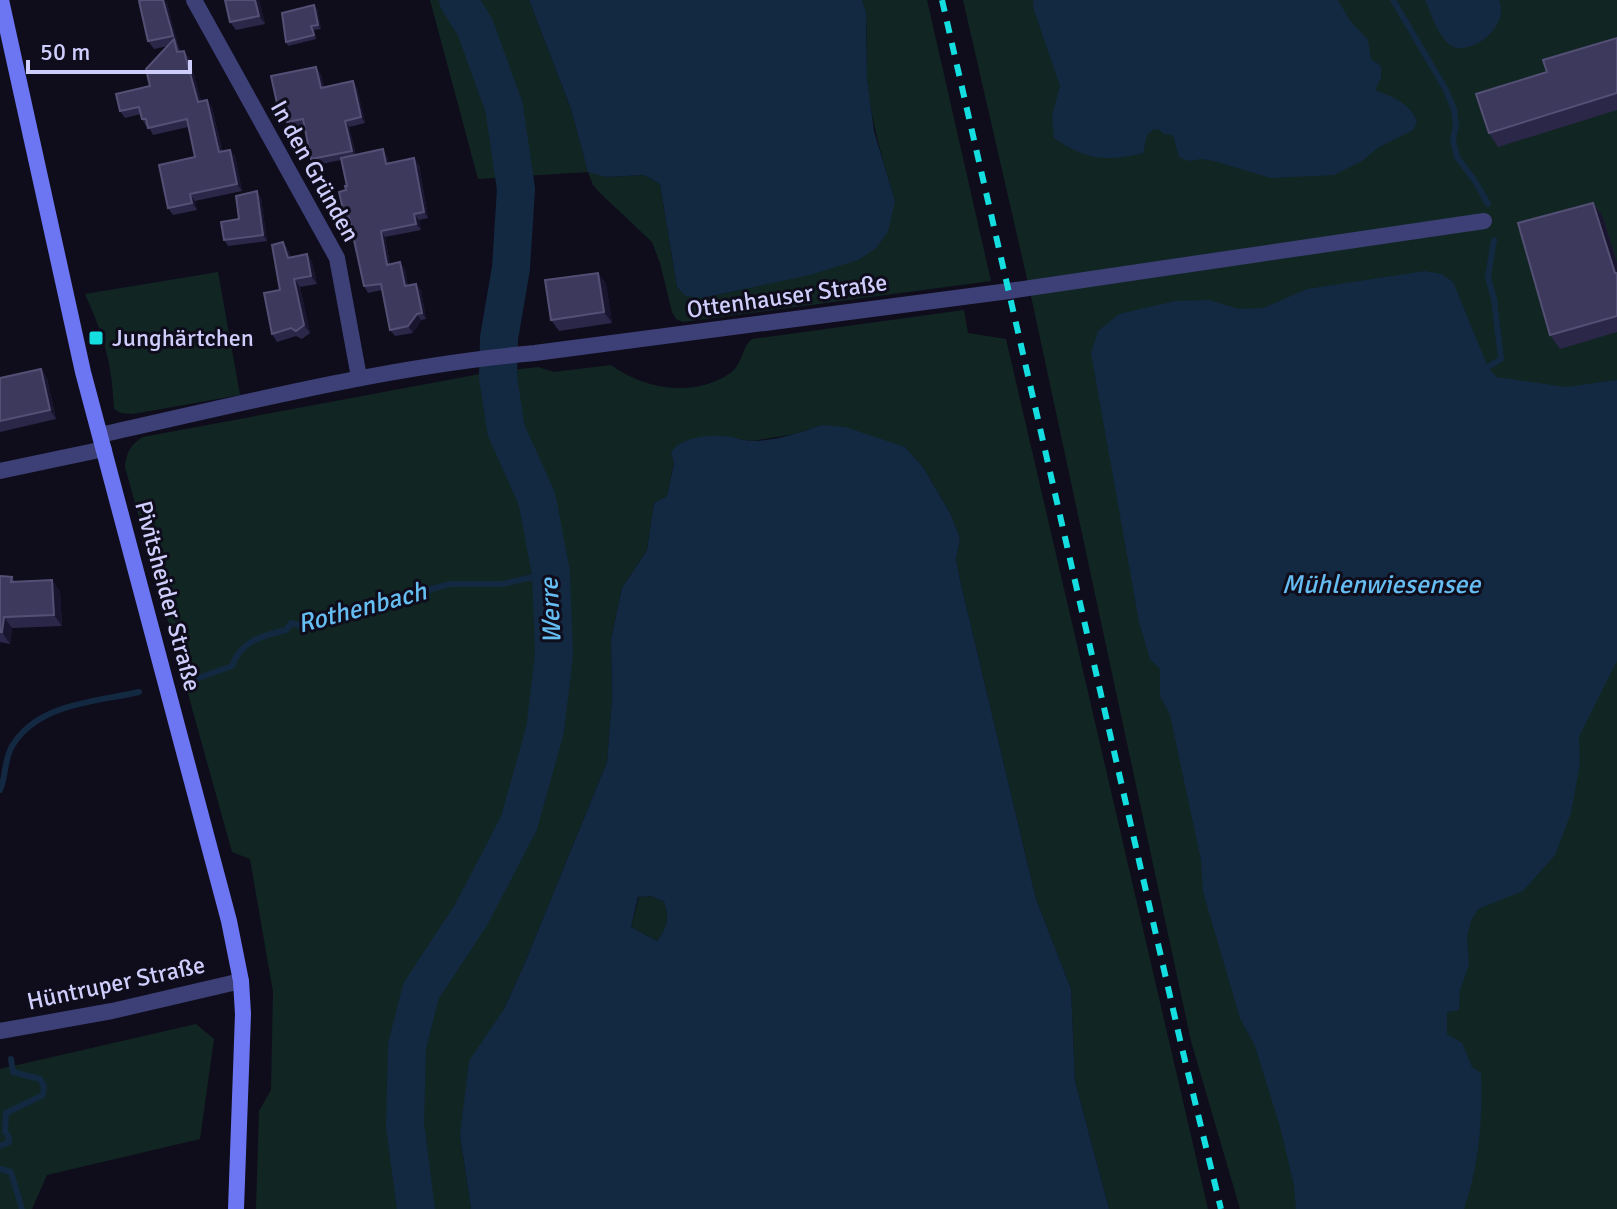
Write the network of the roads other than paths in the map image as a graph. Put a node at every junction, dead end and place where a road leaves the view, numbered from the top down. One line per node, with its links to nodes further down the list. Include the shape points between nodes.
1 (1, 0): 5 (main road, Pivitsheider Straße)
2 (194, 0): 4 (street, In den Gründen, via 337,258)
3 (1484, 221): 4 (street, Ottenhauser Straße, via 1009,291)
4 (359, 377): 5 (street, Ottenhauser Straße)
5 (102, 442): 6 (street, Ottenhauser Straße); 7 (main road, Pivitsheider Straße)
6 (0, 471)
7 (241, 981): 8 (street, Hüntruper Straße); 9 (main road, Pivitsheider Straße)
8 (0, 1031)
9 (236, 1209)

